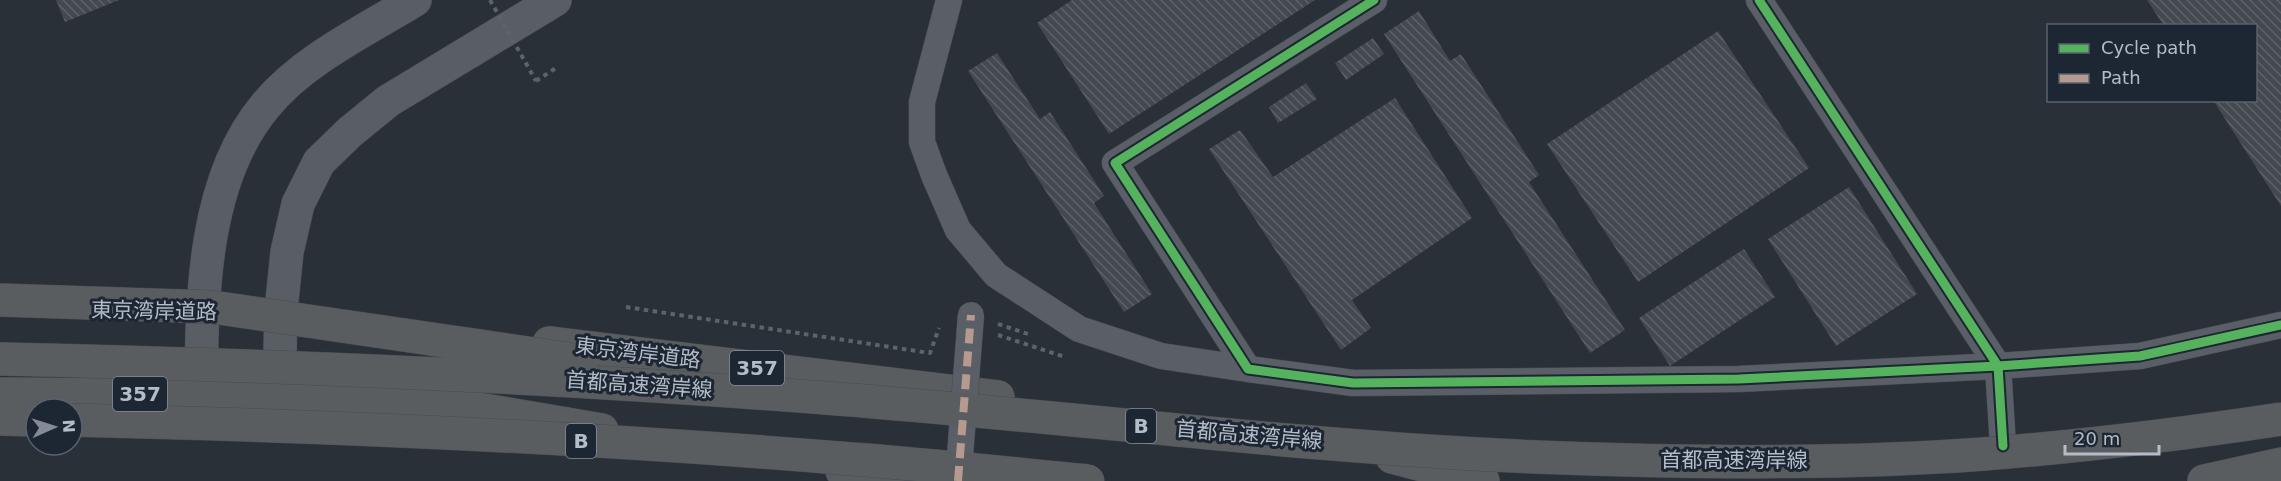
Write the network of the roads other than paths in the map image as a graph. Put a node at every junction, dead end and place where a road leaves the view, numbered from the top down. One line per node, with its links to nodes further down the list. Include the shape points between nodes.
1 (415, 0): 9 (street, via 332,50 266,105 242,142 223,187 209,242)
2 (555, 0): 8 (street, via 388,101 319,162 298,204)
3 (949, 0): 14 (street, via 922,102 922,142 958,230 996,274 1078,329 1161,356)
4 (1374, 0): 14 (street, via 1115,163)
5 (1759, 0): 13 (street)
6 (0, 300): 18 (highway, bridge, via 212,307)
7 (0, 308): 9 (highway, 東京湾岸道路 / 357)
8 (280, 310): 9 (highway, 東京湾岸道路 / 357); 17 (street); 24 (highway, 東京湾岸道路 / 357)
9 (202, 312): 16 (street)
10 (970, 315): 28 (street, bridge)
11 (2281, 325): 13 (street, via 2140,356)
12 (0, 359): 18 (highway, 首都高速湾岸線 / B, bridge, via 516,376)
13 (1998, 366): 14 (street, via 1739,379 1353,383); 25 (street)
14 (1248, 369)
15 (0, 394): 16 (highway, 357)
16 (201, 394): 17 (highway, 357)
17 (279, 396): 27 (highway, 357, via 449,404)
18 (837, 399): 21 (highway, 首都高速湾岸線 / B, bridge, via 1384,447 1537,457 1694,460 1844,461 1979,454 2090,445)
19 (2281, 405): 25 (street, via 2160,428)
20 (0, 419): 22 (highway)
21 (2281, 419)
22 (24, 420)
23 (84, 420): 29 (highway, B, bridge, via 540,438 838,458)
24 (1312, 435): 25 (street, via 1516,454 1784,462); 30 (highway, 東京湾岸道路 / 357)
25 (2003, 446)
26 (2281, 464): 31 (highway)
27 (902, 481)
28 (958, 481)
29 (1088, 481)
30 (1483, 481)
31 (2204, 481)

